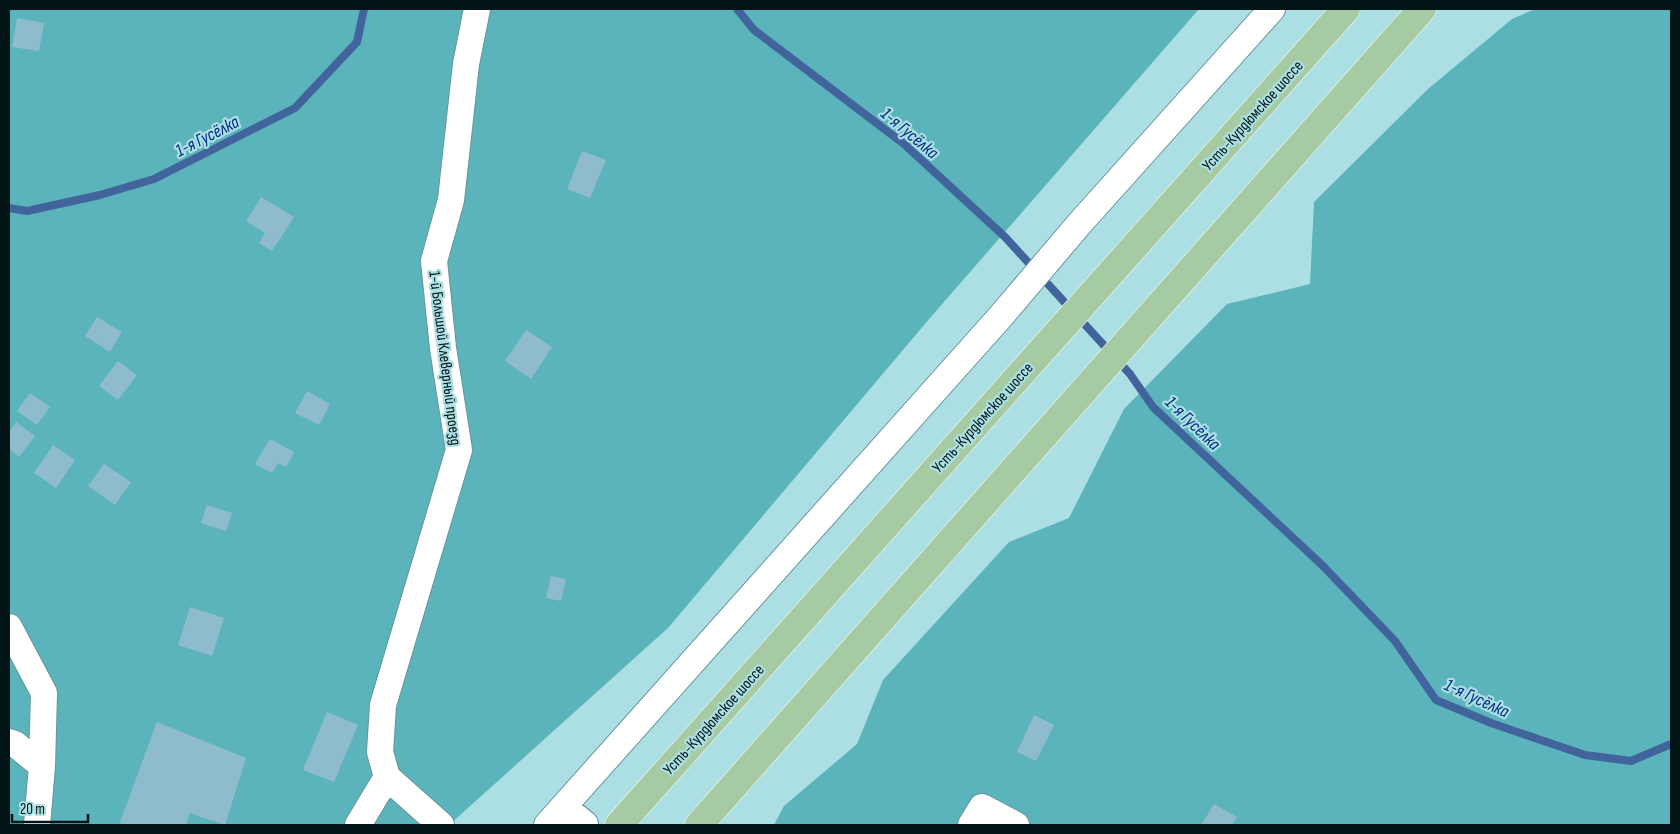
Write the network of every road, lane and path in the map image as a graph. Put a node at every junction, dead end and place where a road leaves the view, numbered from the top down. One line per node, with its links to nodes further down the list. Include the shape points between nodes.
1 (477, 9): 8 (street, 1-й Большой Клеверный проезд, via 466,64 451,200 434,261 459,450 383,705 380,752)
2 (1272, 9): 9 (street)
3 (1346, 9): 15 (main road, Усть-Курдюмское шоссе)
4 (1422, 9): 16 (main road)
5 (9, 627): 7 (street, via 44,693)
6 (9, 742): 7 (street)
7 (42, 766): 12 (street)
8 (387, 777): 13 (street); 14 (street)
9 (556, 816): 11 (street)
10 (977, 816): 17 (street)
11 (585, 824)
12 (37, 825)
13 (358, 825)
14 (441, 825)
15 (619, 825)
16 (699, 825)
17 (1016, 825)

